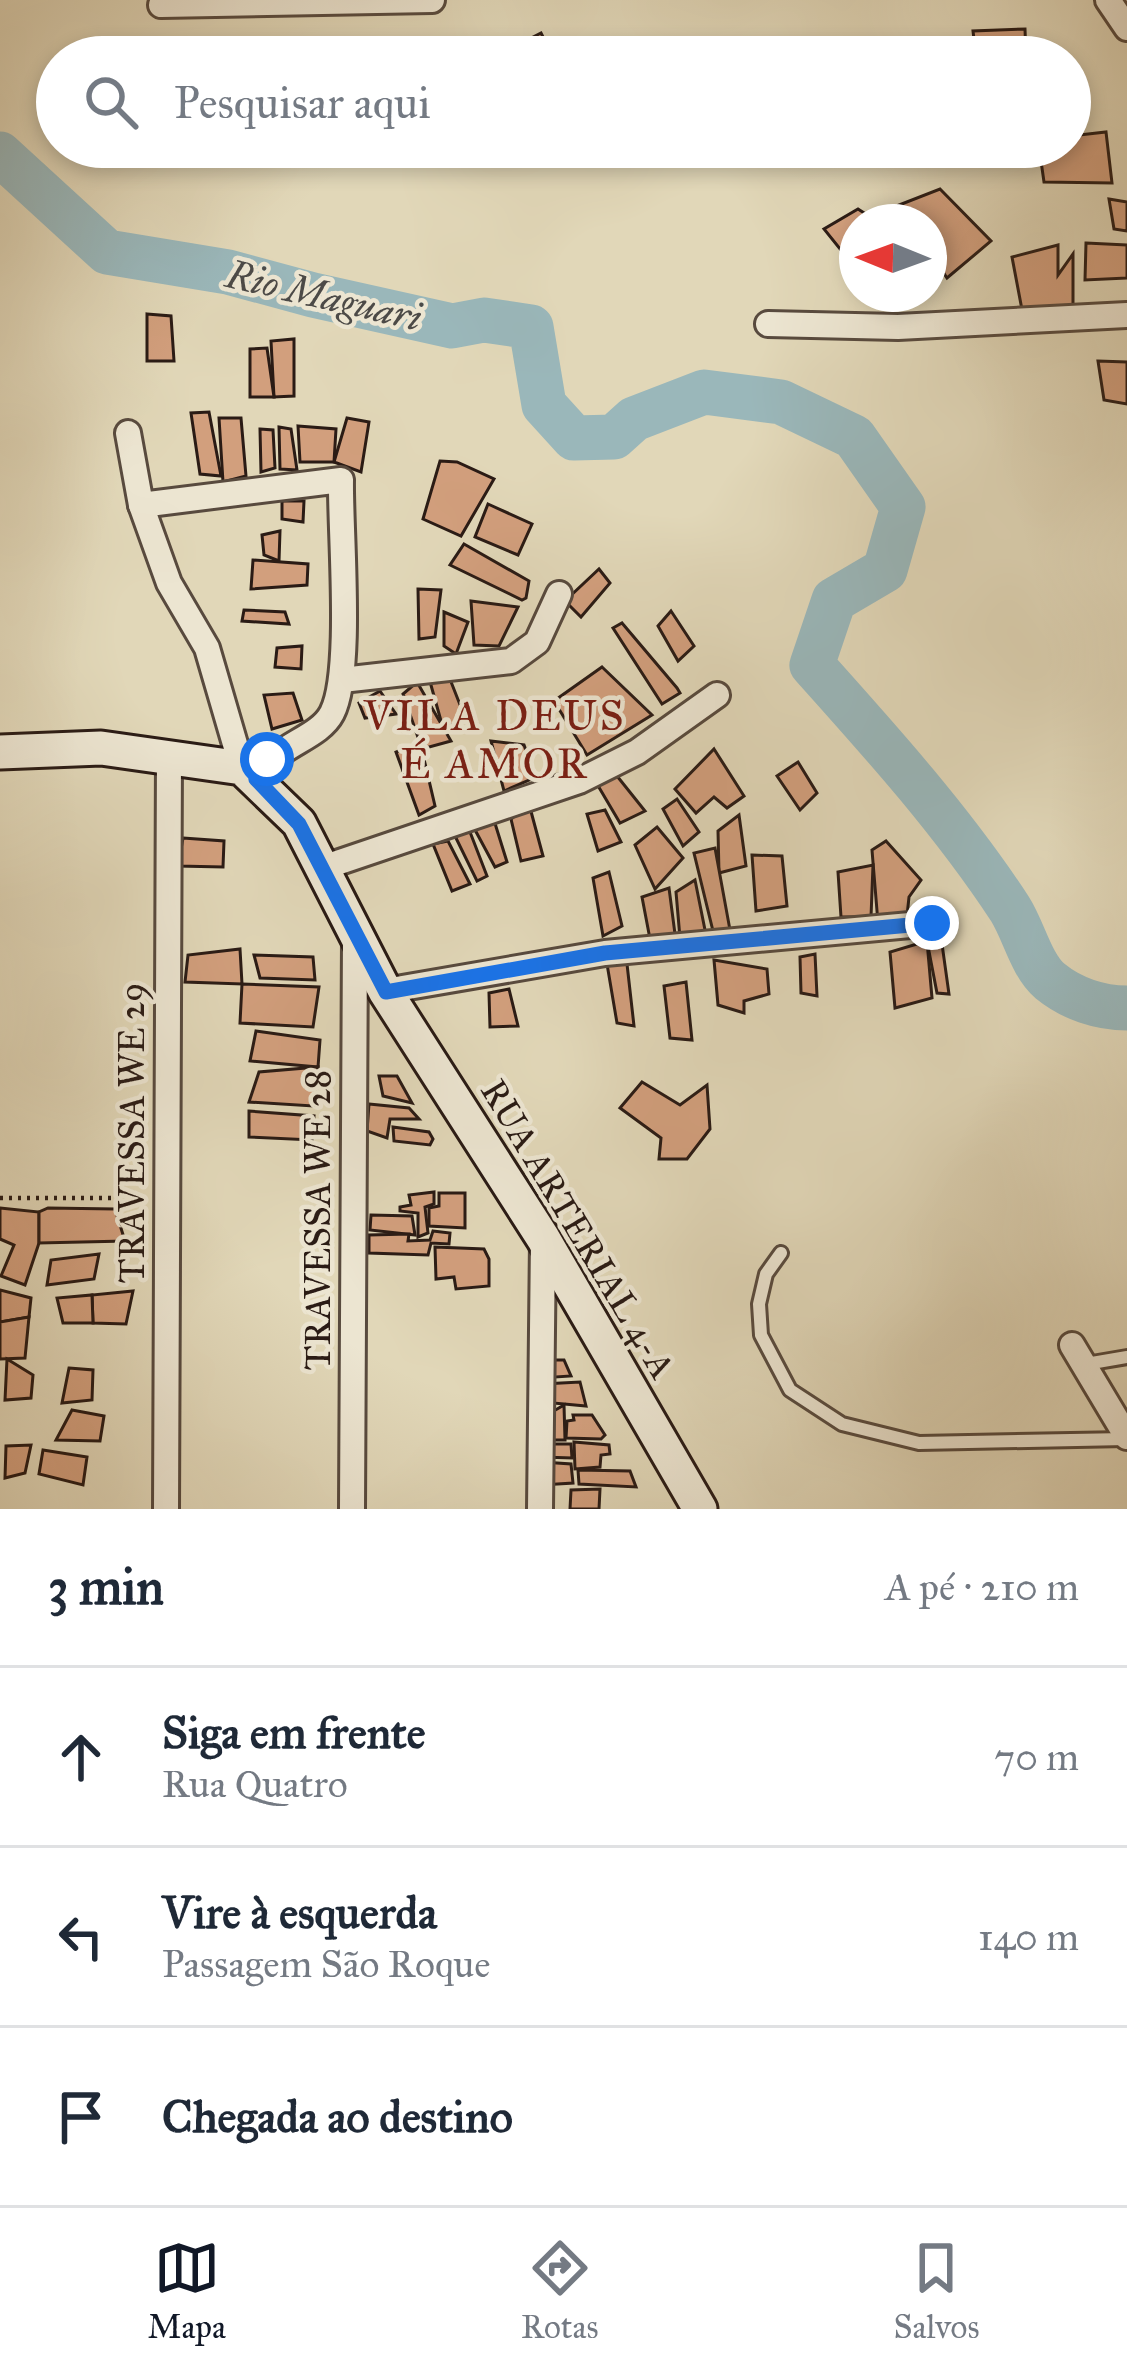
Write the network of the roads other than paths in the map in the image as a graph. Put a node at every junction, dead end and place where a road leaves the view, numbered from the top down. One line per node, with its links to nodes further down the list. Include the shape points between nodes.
1 (432, 0): 3 (street)
2 (1108, 0): 4 (street)
3 (161, 5)
4 (1127, 28)
5 (1127, 315): 6 (street, via 898,327)
6 (768, 324)
7 (128, 433): 8 (street)
8 (141, 505): 10 (street, via 341,480); 14 (street, via 206,648)
9 (559, 594): 10 (street, via 537,642 511,661)
10 (342, 680): 14 (street, via 331,716)
11 (717, 695): 15 (street, via 637,752 579,781)
12 (0, 752): 13 (main road, via 100,748)
13 (169, 757): 14 (main road); 24 (street, TRAVESSA WE 29)
14 (249, 774): 15 (main road, RUA ARTERIAL 4-A, via 299,824)
15 (322, 868): 17 (main road, RUA ARTERIAL 4-A)
16 (932, 923): 18 (street, via 605,953)
17 (356, 932): 18 (main road, RUA ARTERIAL 4-A); 25 (street, TRAVESSA WE 28)
18 (386, 992): 19 (main road, RUA ARTERIAL 4-A)
19 (543, 1238): 26 (street); 27 (main road, RUA ARTERIAL 4-A)
20 (781, 1253): 23 (lane, via 766,1274 761,1335 790,1390 842,1424 919,1443)
21 (1079, 1354): 22 (lane); 23 (street)
22 (1127, 1357)
23 (1127, 1438)
24 (166, 1509)
25 (352, 1509)
26 (540, 1509)
27 (700, 1509)

